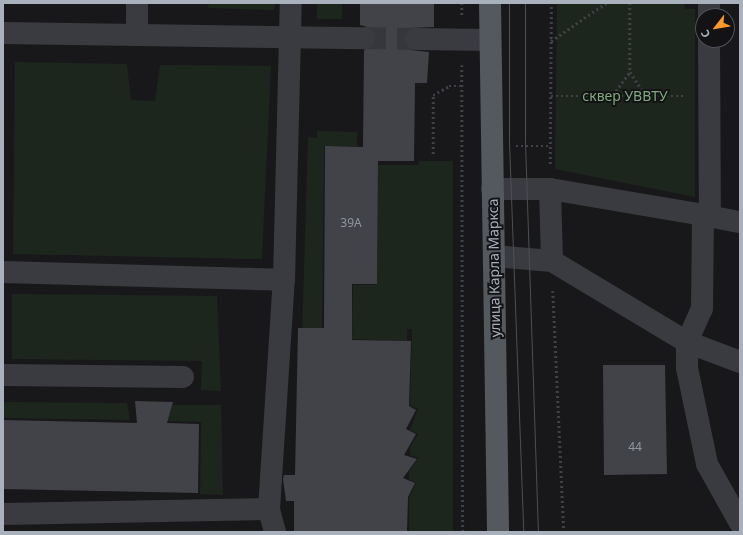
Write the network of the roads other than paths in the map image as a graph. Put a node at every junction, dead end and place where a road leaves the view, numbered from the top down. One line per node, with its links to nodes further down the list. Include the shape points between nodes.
1 (137, 3): 5 (lane)
2 (291, 3): 6 (lane)
3 (490, 3): 9 (main road, улица Карла Маркса)
4 (3, 33): 5 (lane)
5 (137, 35): 6 (lane)
6 (290, 37): 7 (lane); 18 (lane)
7 (364, 38)
8 (416, 39): 9 (lane)
9 (490, 40): 11 (main road, улица Карла Маркса)
10 (709, 48): 13 (lane)
11 (492, 188): 12 (lane); 15 (main road, улица Карла Маркса)
12 (550, 188): 13 (lane); 16 (lane)
13 (707, 215): 14 (lane); 19 (lane, via 702,309)
14 (740, 222)
15 (494, 256): 16 (lane); 27 (main road, улица Карла Маркса)
16 (552, 261): 19 (lane)
17 (3, 272): 18 (lane)
18 (284, 280): 23 (lane)
19 (686, 342): 20 (lane); 25 (lane, via 687,368 707,464)
20 (740, 362)
21 (3, 376): 22 (lane)
22 (183, 377)
23 (269, 509): 24 (lane); 26 (lane)
24 (3, 514)
25 (740, 523)
26 (275, 532)
27 (498, 532)

